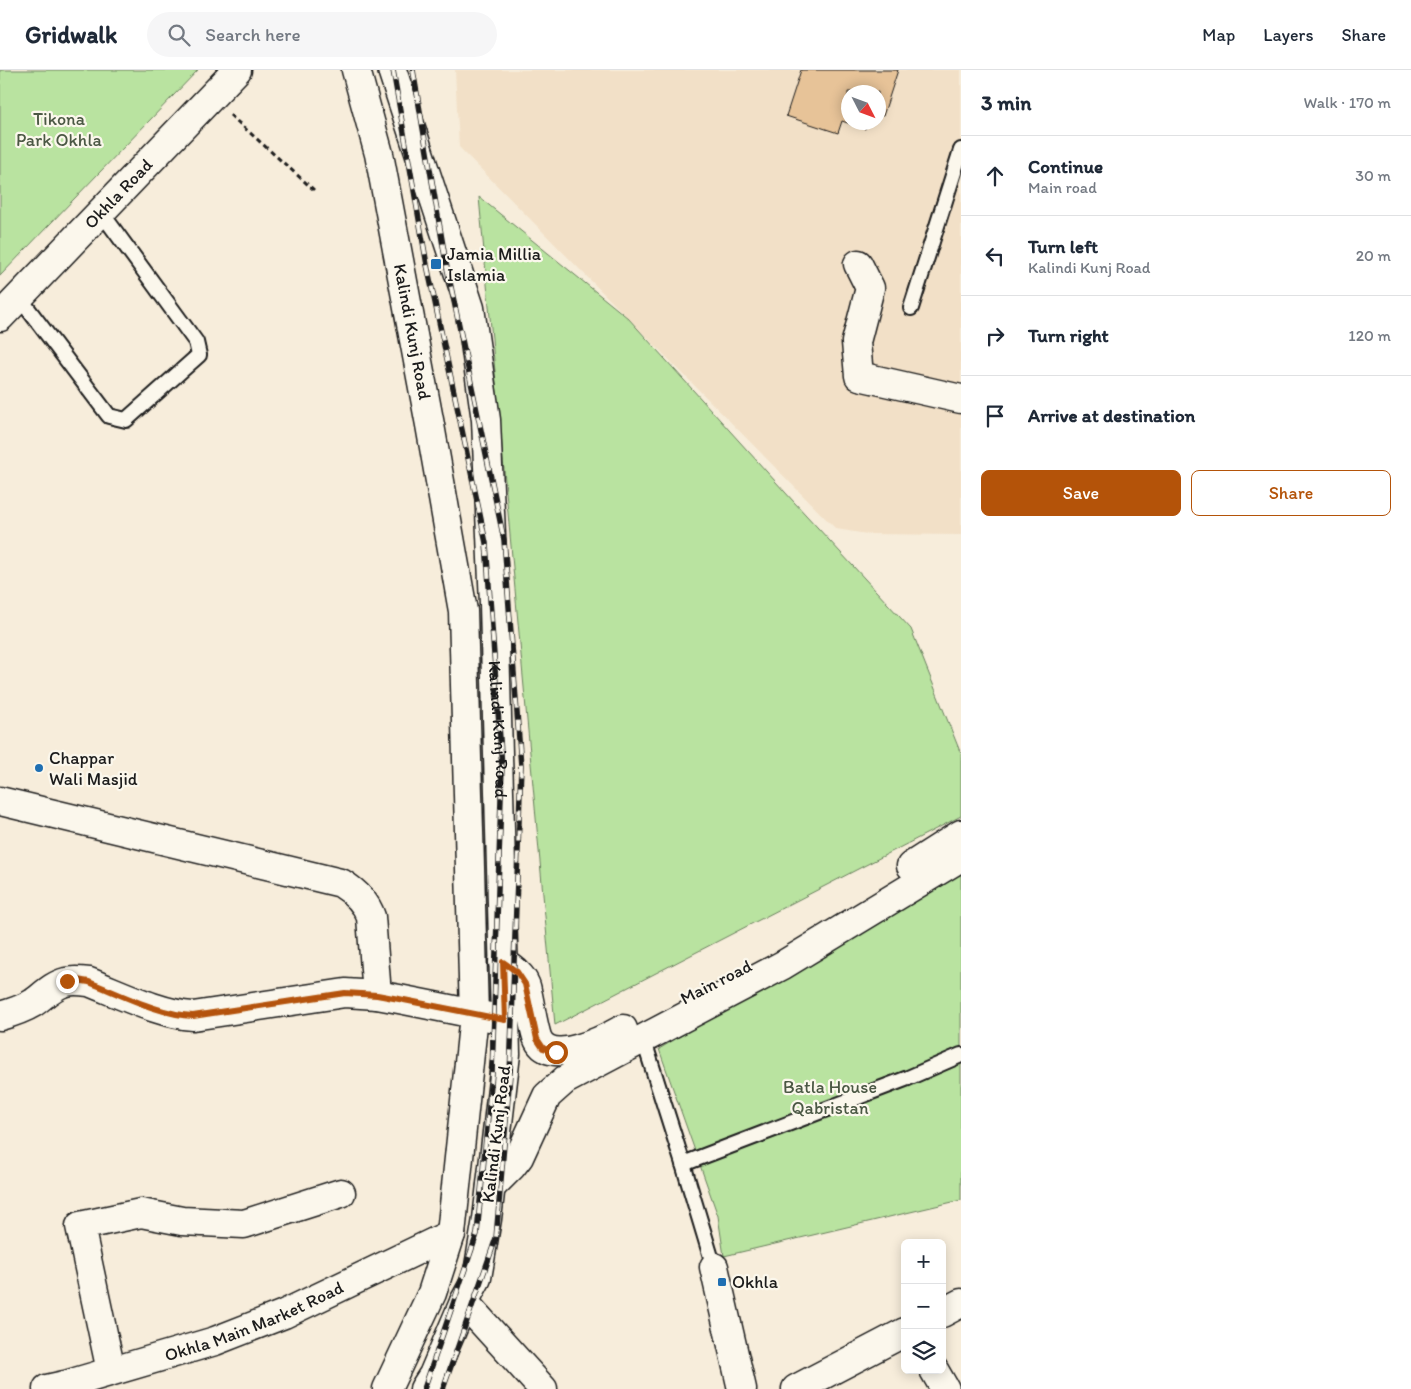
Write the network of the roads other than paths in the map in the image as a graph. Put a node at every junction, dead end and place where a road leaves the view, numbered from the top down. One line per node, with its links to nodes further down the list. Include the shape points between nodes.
1 (237, 70): 5 (street, Okhla Road)
2 (356, 70): 16 (street, Kalindi Kunj Road, via 379,154 462,611)
3 (392, 70): 14 (street, Kalindi Kunj Road, via 470,308 486,420)
4 (961, 150): 8 (lane)
5 (101, 212): 7 (street, Okhla Road); 7 (lane, via 196,342 199,355 126,420 109,416)
6 (858, 264): 10 (street, via 870,288 856,342 859,376)
7 (19, 297): 9 (street, Okhla Road)
8 (911, 308)
9 (0, 317)
10 (961, 400)
11 (0, 801): 15 (street, via 340,883 368,907)
12 (961, 834): 14 (street, Main road, via 773,953 596,1043 572,1050 556,1052 543,1048 537,1039 525,984 517,972)
13 (961, 857): 19 (street, via 783,965)
14 (503, 962): 18 (street, Kalindi Kunj Road)
15 (377, 995): 16 (street); 17 (street, via 345,993 193,1016 163,1011 77,980 56,986 30,1004)
16 (474, 1014): 18 (street); 24 (street, Kalindi Kunj Road)
17 (0, 1016)
18 (505, 1020): 22 (street, Kalindi Kunj Road, via 506,1054)
19 (643, 1038): 21 (lane); 22 (street, via 565,1080 547,1096 519,1157)
20 (961, 1055): 21 (lane)
21 (683, 1164): 25 (lane)
22 (490, 1187): 26 (street, Kalindi Kunj Road, via 477,1278)
23 (341, 1193): 30 (street, via 244,1224 182,1222 142,1213 80,1226)
24 (451, 1234): 30 (street, Okhla Main Market Road, via 284,1314 215,1341); 33 (street, Kalindi Kunj Road, via 432,1293)
25 (714, 1266): 36 (street)
26 (464, 1302): 34 (street, Kalindi Kunj Road); 35 (street)
27 (961, 1303): 28 (street)
28 (946, 1311)
29 (901, 1334): 37 (street)
30 (112, 1371): 32 (street, Okhla Main Market Road)
31 (936, 1374): 38 (street)
32 (47, 1389)
33 (387, 1389)
34 (424, 1389)
35 (543, 1389)
36 (742, 1389)
37 (796, 1389)
38 (945, 1389)

